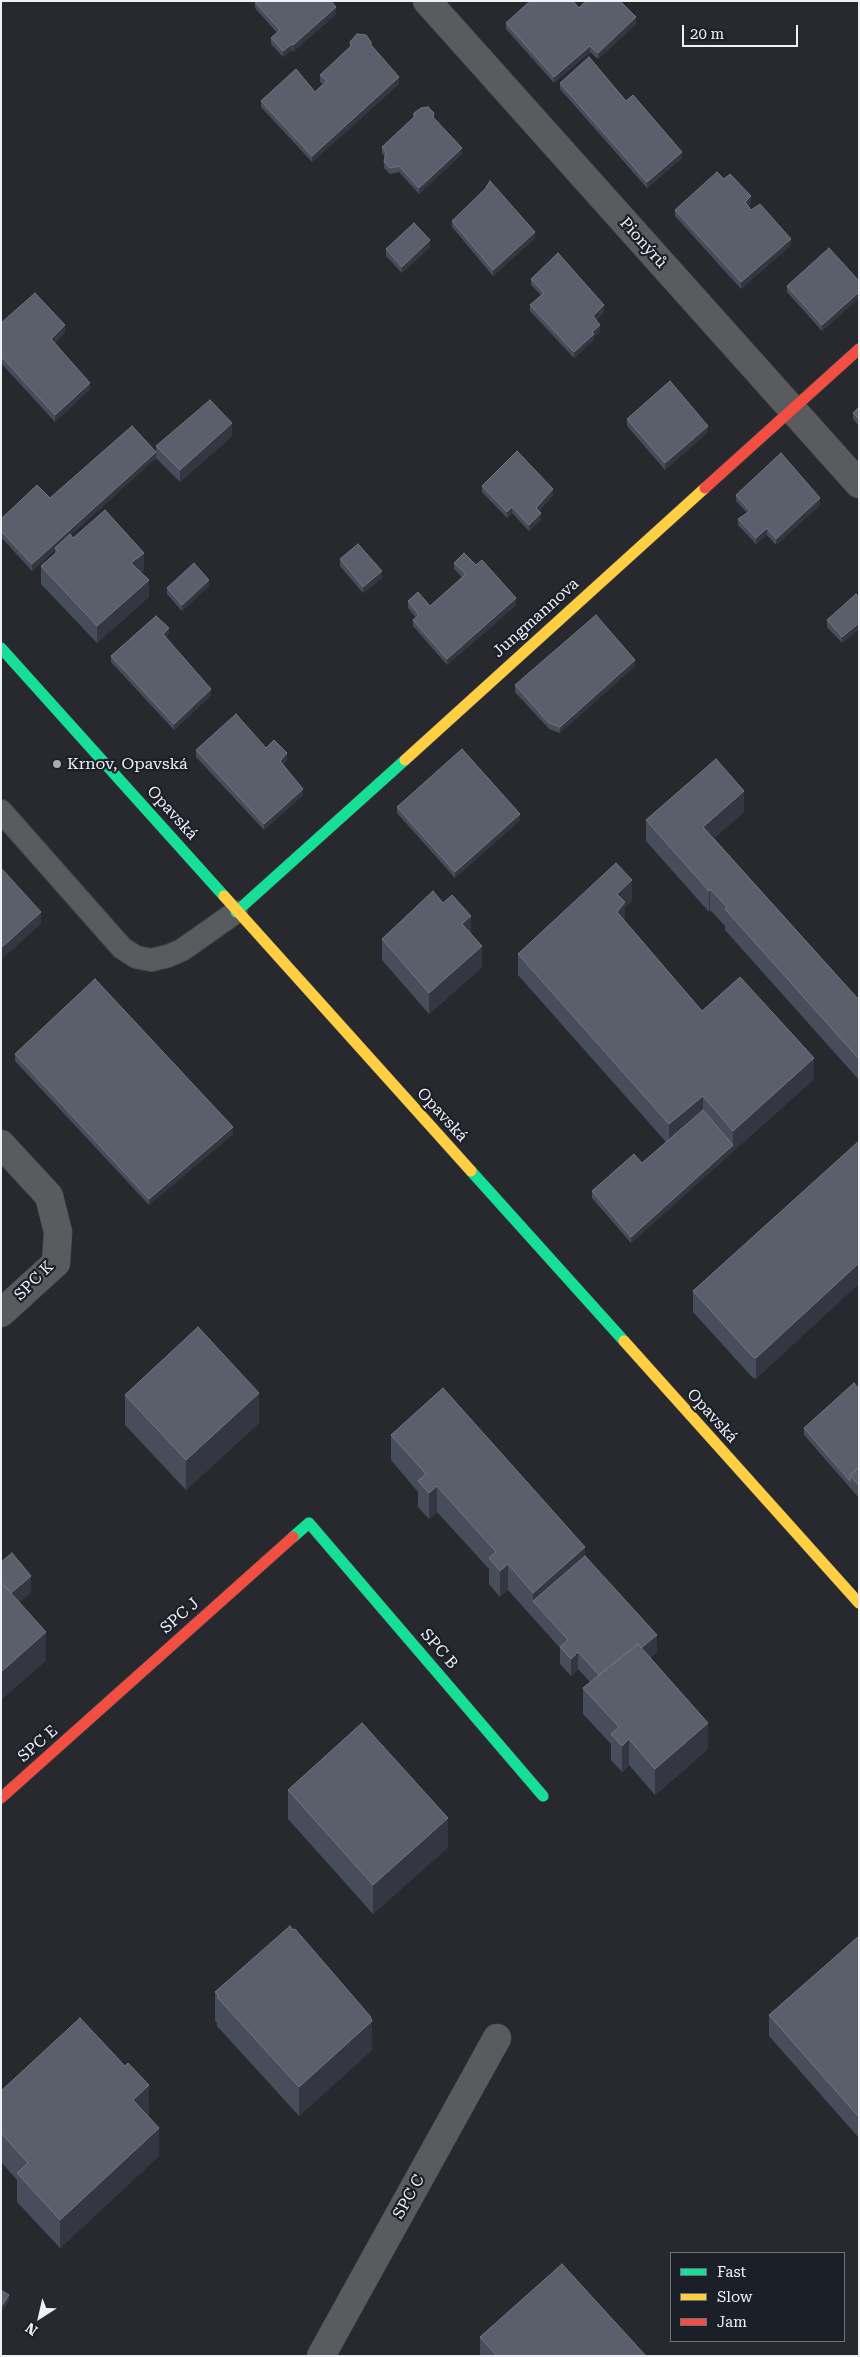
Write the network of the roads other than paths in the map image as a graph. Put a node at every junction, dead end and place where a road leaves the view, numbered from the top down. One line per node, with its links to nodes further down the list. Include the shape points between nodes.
1 (427, 1): 3 (street, Pionýrů)
2 (859, 349): 3 (street, Jungmannova)
3 (792, 409): 4 (street, Pionýrů); 7 (street, Jungmannova)
4 (859, 484)
5 (1, 648): 7 (street, Opavská)
6 (1, 811): 7 (lane, via 122,948 136,957 152,960 182,950)
7 (236, 912): 11 (street, Opavská)
8 (1, 1144): 9 (street, SPC K, via 49,1196 58,1232 56,1262)
9 (1, 1313)
10 (309, 1523): 12 (street, SPC J); 13 (street, SPC B)
11 (859, 1603)
12 (74, 1734): 14 (street, SPC E)
13 (544, 1796)
14 (1, 1798)
15 (497, 2038): 16 (street, SPC C)
16 (321, 2356)

